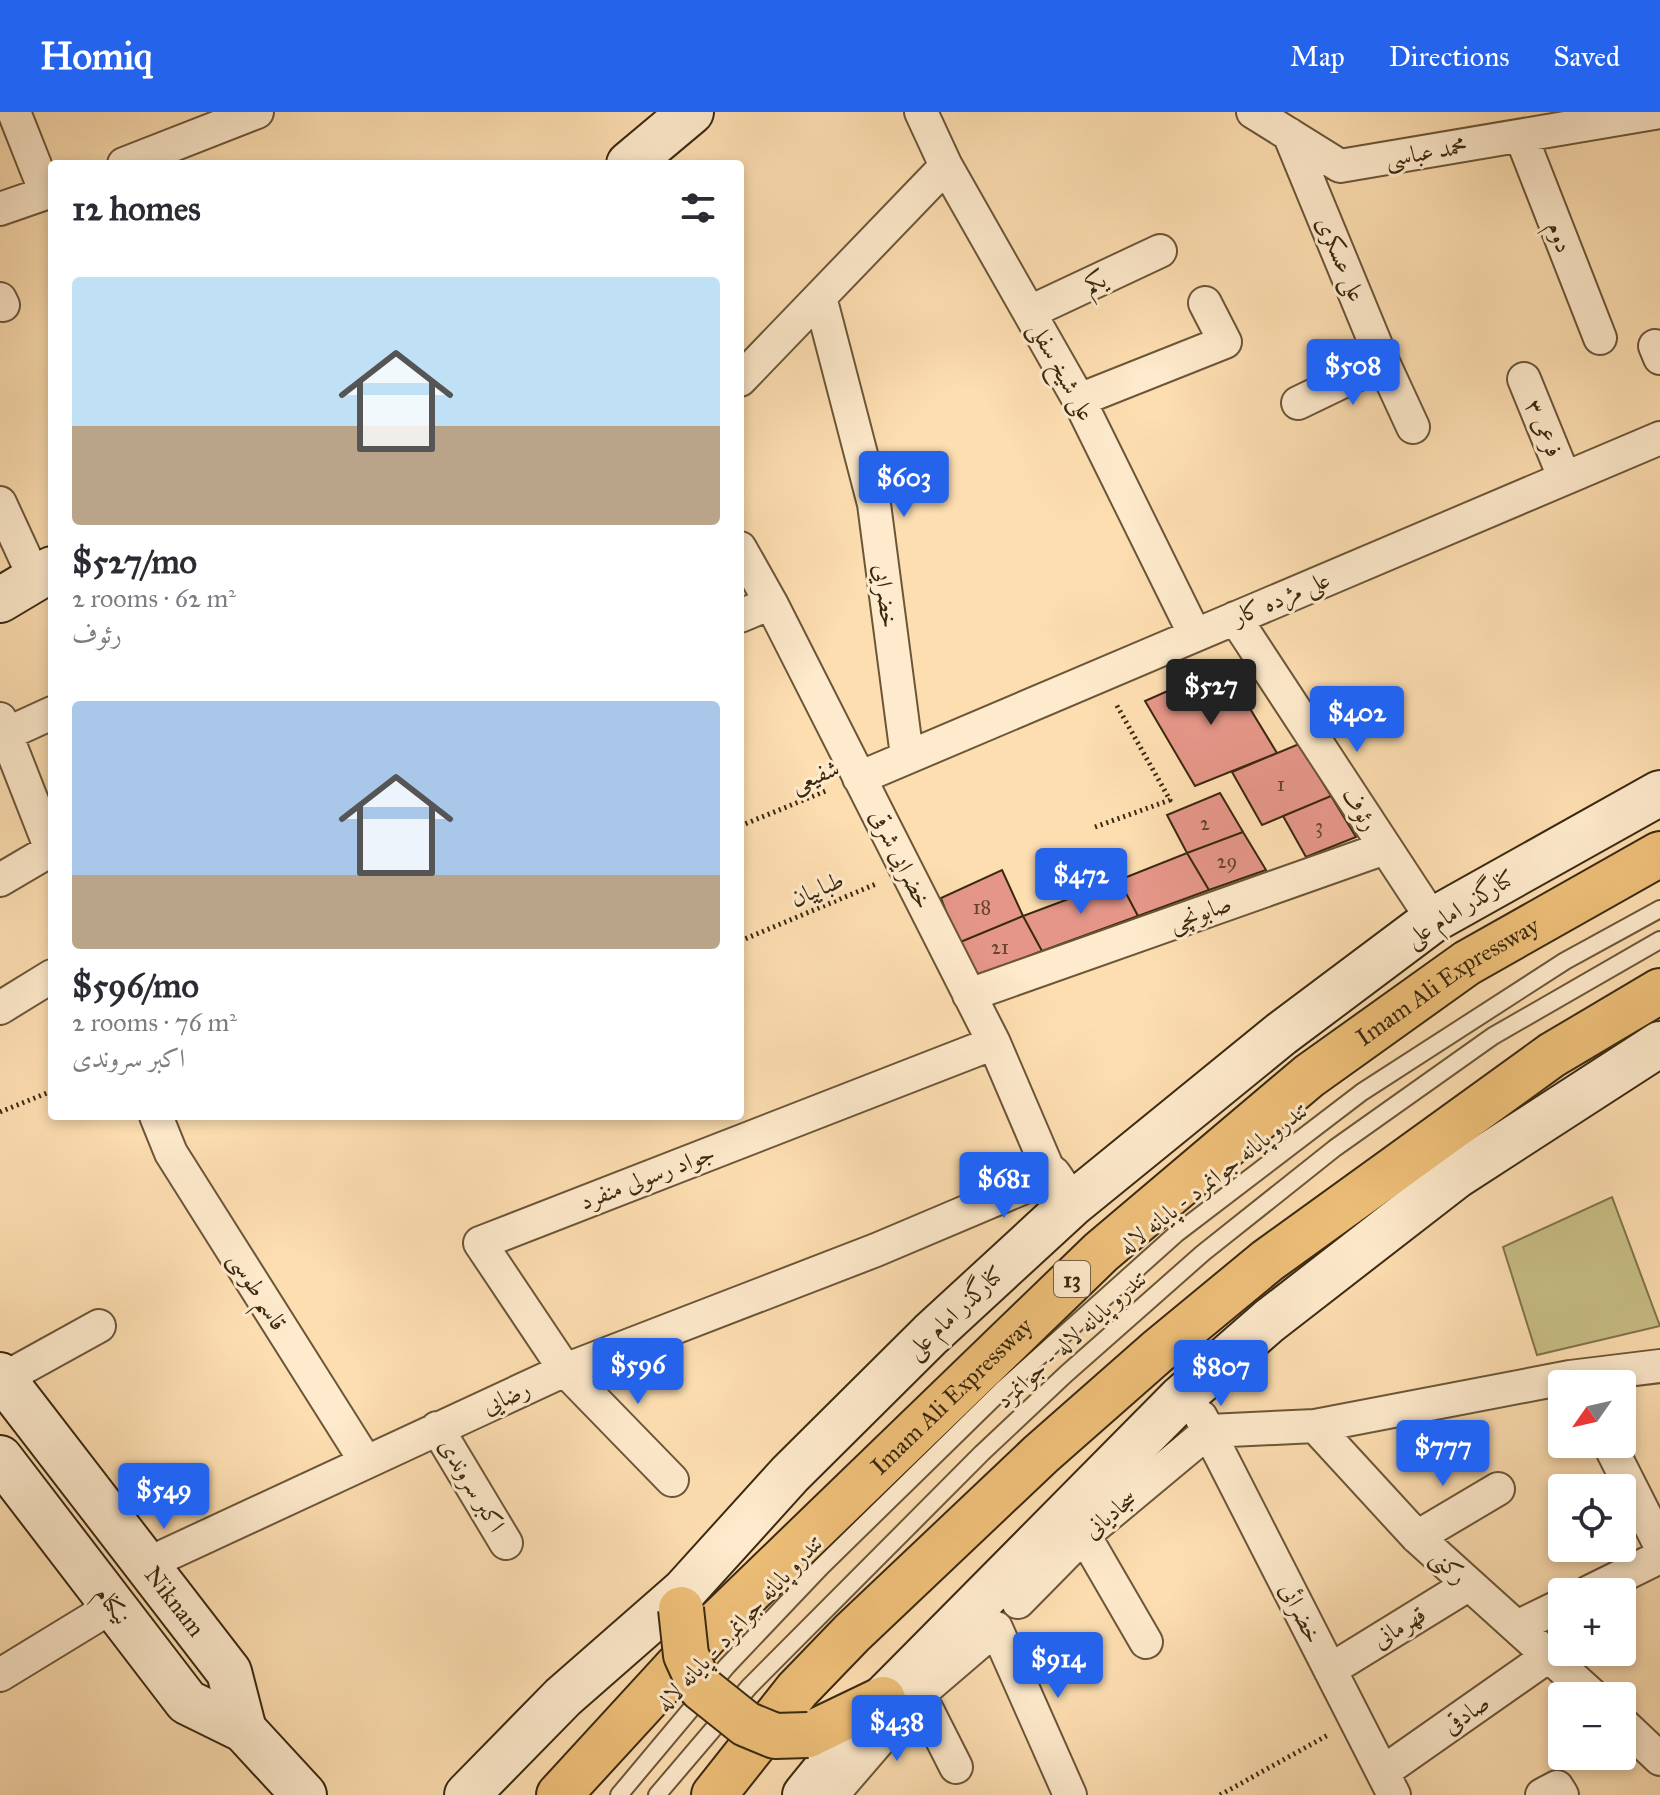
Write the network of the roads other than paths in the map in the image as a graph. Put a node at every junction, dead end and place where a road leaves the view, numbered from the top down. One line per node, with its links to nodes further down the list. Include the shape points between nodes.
1 (14, 112): 12 (street)
2 (257, 112): 9 (street)
3 (691, 112): 10 (main road)
4 (921, 112): 11 (street, علی شیخ سفلی)
5 (1253, 112): 7 (street, محمد عباسی)
6 (1660, 112): 8 (street, محمد عباسی)
7 (1289, 134): 8 (street, محمد عباسی, via 1340,166); 20 (street, علی عسکری)
8 (1521, 136): 19 (street, دوم)
9 (134, 160)
10 (634, 160)
11 (946, 166): 16 (street); 18 (street, علی شیخ سفلی)
12 (48, 190)
13 (48, 192): 14 (street)
14 (0, 209)
15 (1160, 251): 18 (street, یکم)
16 (820, 297): 21 (street); 37 (street, خضرایی, via 874,504)
17 (1205, 303): 23 (street, via 1225,342)
18 (1030, 312): 23 (street, علی شیخ سفلی)
19 (1600, 338)
20 (1383, 362): 24 (street); 25 (street, علی عسکری)
21 (744, 376)
22 (1524, 379): 27 (street, فرعی ۳)
23 (1079, 400): 34 (street, علی شیخ سفلی)
24 (1298, 403)
25 (1413, 427)
26 (1660, 438): 27 (street, علی مژده کار)
27 (1564, 477): 33 (street, علی مژده کار)
28 (0, 503): 30 (street)
29 (744, 555): 31 (street, خضرایی شرقی)
30 (29, 583)
31 (771, 603): 32 (street); 38 (street, خضرایی شرقی)
32 (744, 614)
33 (1235, 618): 34 (street, علی مژده کار); 42 (street, رئوف)
34 (1195, 635): 37 (street, علی مژده کار)
35 (48, 714): 36 (street)
36 (3, 726): 40 (street)
37 (907, 756): 38 (street, علی مژده کار)
38 (859, 778): 51 (street, خضرایی شرقی)
39 (1660, 793): 47 (main road, کنارگذر امام علی)
40 (44, 810): 41 (street)
41 (48, 830)
42 (1385, 848): 47 (street, رئوف); 51 (street, صابونچی)
43 (48, 853): 45 (street)
44 (1660, 854): 100 (highway, Imam Ali Expressway / 13, via 1467,963 1309,1076 1112,1243 716,1624)
45 (0, 880)
46 (1660, 909): 101 (lane, تندرو پایانه جوانمرد - پایانه لاله, via 1565,961 1362,1092 1176,1234 1003,1389 821,1567 727,1666)
47 (1433, 920): 56 (main road, کنارگذر امام علی)
48 (1660, 940): 102 (lane, تندرو پایانه لاله - جوانمرد, via 1493,1036 1335,1148 1203,1253 971,1464 749,1687)
49 (48, 978): 52 (street)
50 (1660, 991): 103 (highway, via 1552,1055 1267,1261 1158,1351 852,1633 797,1690)
51 (969, 995): 53 (street, خضرایی شرقی)
52 (0, 1008)
53 (994, 1043): 56 (street, خضرایی شرقی); 59 (street, جواد رسولی منفرد, via 480,1243)
54 (1660, 1044): 63 (main road, via 1456,1176 1269,1321)
55 (158, 1120): 69 (street, قاسم طوسی, via 171,1153)
56 (1061, 1190): 59 (street, رضایی, via 876,1250); 80 (main road, کنارگذر امام علی, via 931,1334 790,1474)
57 (99, 1326): 61 (street)
58 (1660, 1366): 60 (street)
59 (565, 1370): 65 (street, رضایی); 70 (street)
60 (1635, 1370)
61 (2, 1377): 77 (main road, Niknam)
62 (1548, 1384): 64 (street)
63 (1182, 1397): 66 (street, خضرائی, via 1198,1410); 92 (main road)
64 (1315, 1426): 66 (street); 73 (street, رکنی)
65 (437, 1428): 69 (street, رضایی); 74 (street, اکبر سروندی)
66 (1209, 1431): 72 (street, سجادیانی); 89 (street, خضرائی)
67 (0, 1458): 82 (main road, نیکنام)
68 (1616, 1458): 75 (street)
69 (366, 1462): 77 (street, رضایی)
70 (672, 1480)
71 (1498, 1489): 73 (street)
72 (1084, 1535): 81 (street, سجادیانی); 85 (street)
73 (1417, 1537): 79 (street, رکنی)
74 (506, 1543)
75 (1660, 1545)
76 (1660, 1557): 78 (street)
77 (147, 1564): 93 (main road, Niknam, via 229,1672)
78 (1617, 1578)
79 (1468, 1585): 84 (street, رکنی); 89 (street, قهرمانی)
80 (683, 1600): 92 (highway, bridge, via 686,1655 701,1688 746,1724 775,1736 808,1735); 99 (main road, کنارگذر امام علی, via 563,1697)
81 (1018, 1602)
82 (113, 1606): 90 (street); 93 (main road, نیکنام, via 187,1702)
83 (1548, 1612): 84 (street)
84 (1517, 1627): 86 (street, رکنی)
85 (1146, 1642)
86 (1548, 1653)
87 (1548, 1657): 97 (street, صادقی)
88 (1562, 1666): 91 (street, رکنی)
89 (1330, 1670): 97 (street, خضرائی)
90 (0, 1675)
91 (1578, 1682)
92 (901, 1696): 96 (street); 104 (main road); 105 (street); 106 (street, via 996,1628)
93 (244, 1730): 98 (main road, Niknam)
94 (1636, 1736): 95 (street)
95 (1660, 1759)
96 (956, 1767)
97 (1388, 1784)
98 (304, 1795)
99 (467, 1795)
100 (559, 1795)
101 (619, 1795)
102 (657, 1795)
103 (714, 1795)
104 (805, 1795)
105 (832, 1795)
106 (1070, 1795)
107 (1542, 1795): 108 (street, via 1557,1787)
108 (1562, 1795)

